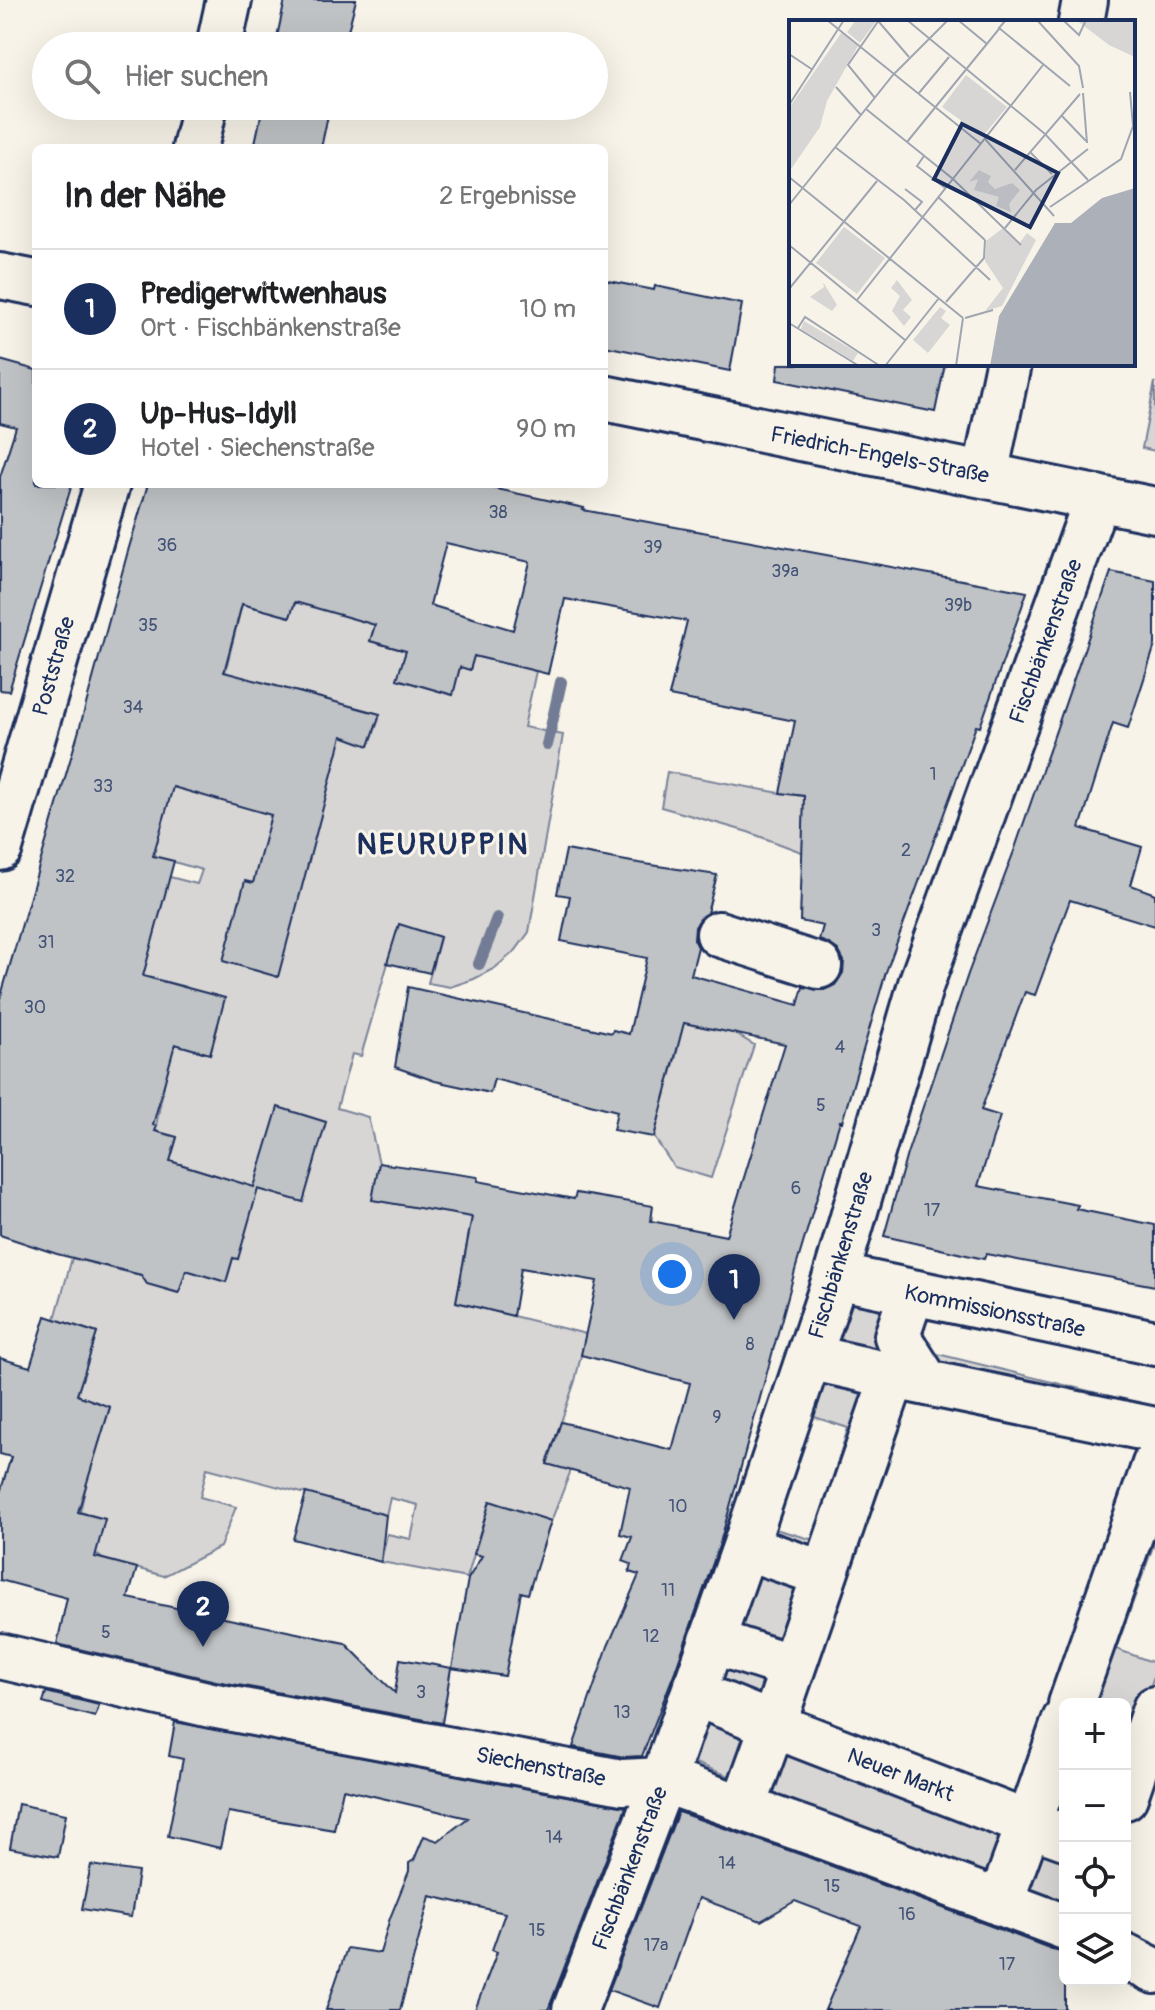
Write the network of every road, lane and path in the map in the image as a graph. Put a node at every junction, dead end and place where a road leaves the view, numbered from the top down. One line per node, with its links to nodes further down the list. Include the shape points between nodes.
1 (229, 0): 4 (street)
2 (1085, 0): 3 (street)
3 (1081, 20)
4 (222, 32)
5 (202, 120): 6 (street)
6 (196, 144)
7 (0, 276): 8 (street)
8 (32, 282)
9 (1008, 366): 11 (street)
10 (608, 399): 11 (street, Friedrich-Engels-Straße)
11 (985, 475): 13 (street, Friedrich-Engels-Straße)
12 (106, 488): 15 (street, Poststraße)
13 (1097, 498): 14 (street, Friedrich-Engels-Straße); 18 (street, Fischbänkenstraße, via 921,984)
14 (1155, 510)
15 (0, 848)
16 (719, 934): 17 (street)
17 (819, 966)
18 (836, 1276): 19 (street, Kommissionsstraße); 21 (street, Fischbänkenstraße)
19 (912, 1292): 20 (street, Kommissionsstraße); 22 (street, via 897,1336)
20 (1155, 1343)
21 (809, 1357): 22 (street); 25 (street, Fischbänkenstraße)
22 (910, 1380): 23 (street); 26 (street)
23 (1155, 1430)
24 (1155, 1464): 31 (street)
25 (745, 1547): 26 (street); 27 (street, Fischbänkenstraße)
26 (824, 1574): 29 (street)
27 (712, 1641): 29 (street); 30 (street, Fischbänkenstraße)
28 (0, 1656): 36 (street, Siechenstraße, via 211,1705 622,1782)
29 (792, 1667): 33 (street)
30 (694, 1693): 33 (street, Neuer Markt); 36 (street, Fischbänkenstraße)
31 (1073, 1698)
32 (1155, 1709): 35 (street)
33 (773, 1725): 37 (street); 38 (street, Neuer Markt)
34 (1059, 1757): 38 (street)
35 (1131, 1779)
36 (663, 1780): 37 (street, Siechenstraße); 43 (street, Fischbänkenstraße)
37 (743, 1808): 39 (street, Siechenstraße)
38 (1047, 1831): 39 (street)
39 (1000, 1903): 40 (street, Siechenstraße)
40 (1059, 1925)
41 (1131, 1959): 42 (street)
42 (1155, 1971)
43 (575, 2010)

